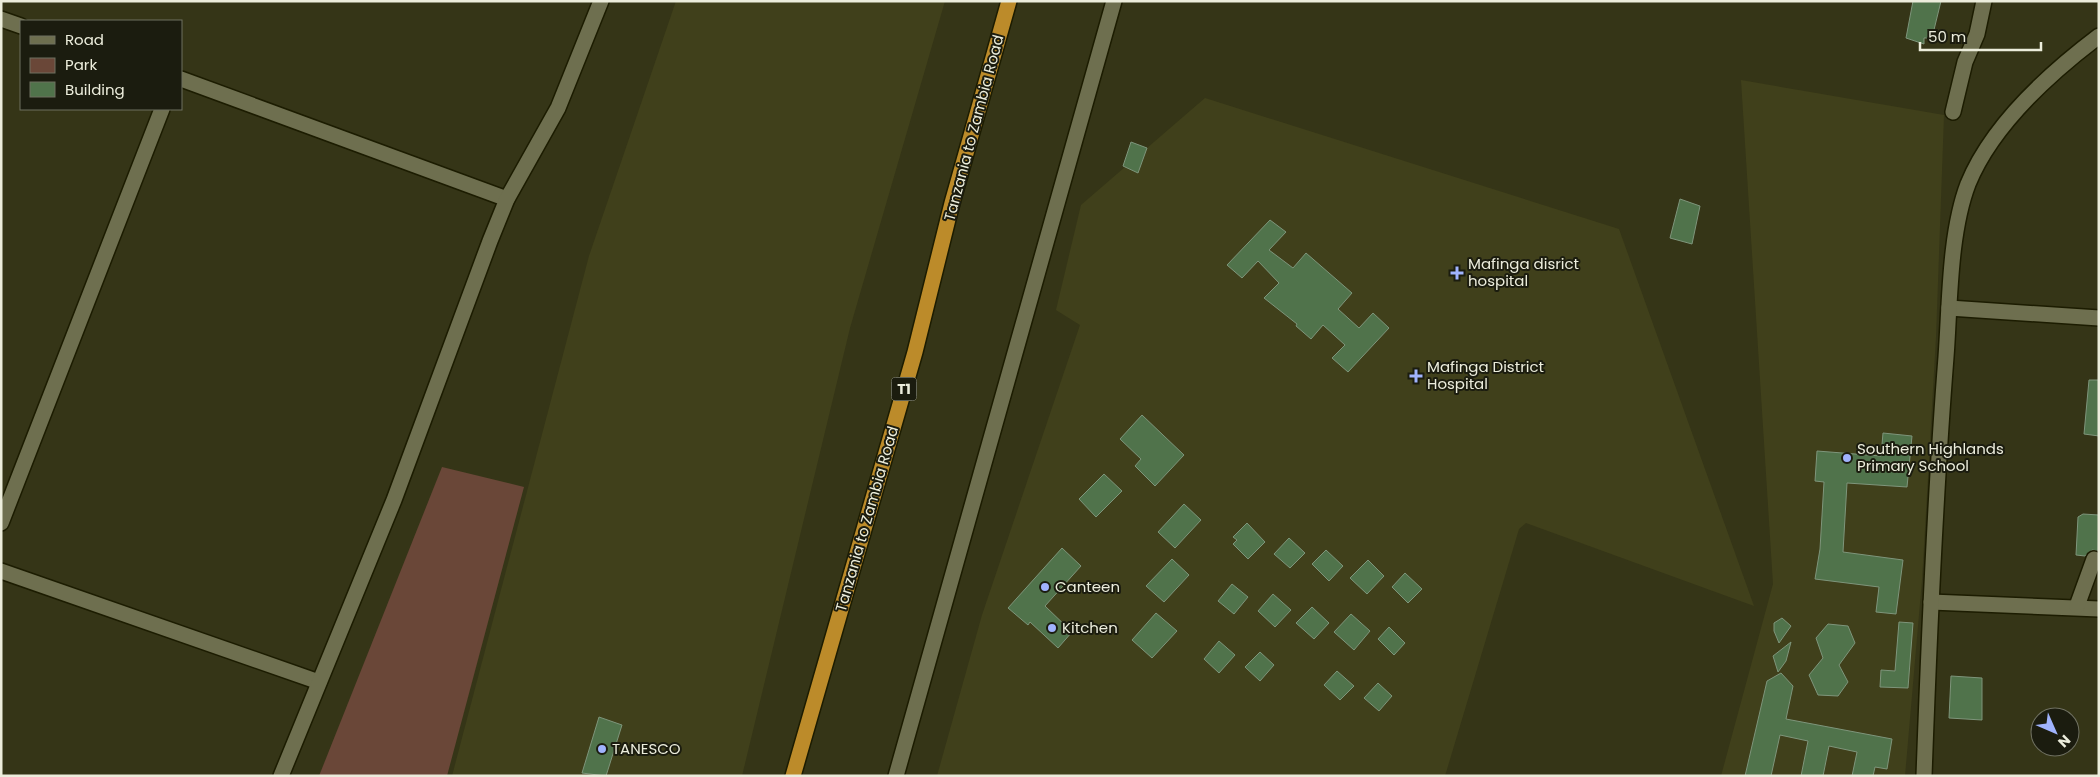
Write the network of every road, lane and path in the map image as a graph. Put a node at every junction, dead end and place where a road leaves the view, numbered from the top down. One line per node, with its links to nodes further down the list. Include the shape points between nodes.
1 (601, 1): 11 (street, via 558,108)
2 (1009, 1): 22 (highway, Tanzania to Zambia Road / T1, via 952,203 915,352)
3 (1114, 1): 23 (street)
4 (1984, 1): 10 (street)
5 (1, 19): 6 (street)
6 (20, 26)
7 (2099, 36): 12 (street, via 2056,68 2016,113 1993,140 1968,184 1954,243)
8 (182, 79): 11 (street)
9 (162, 110): 14 (street)
10 (1953, 112)
11 (507, 199): 20 (street, via 394,500)
12 (1949, 308): 13 (street); 17 (street)
13 (2099, 318)
14 (1, 523)
15 (2094, 558): 18 (street)
16 (1, 571): 20 (street)
17 (1931, 602): 18 (street); 24 (street)
18 (2077, 606): 19 (street)
19 (2099, 609)
20 (319, 682): 21 (street)
21 (281, 776)
22 (793, 776)
23 (896, 776)
24 (1924, 776)

